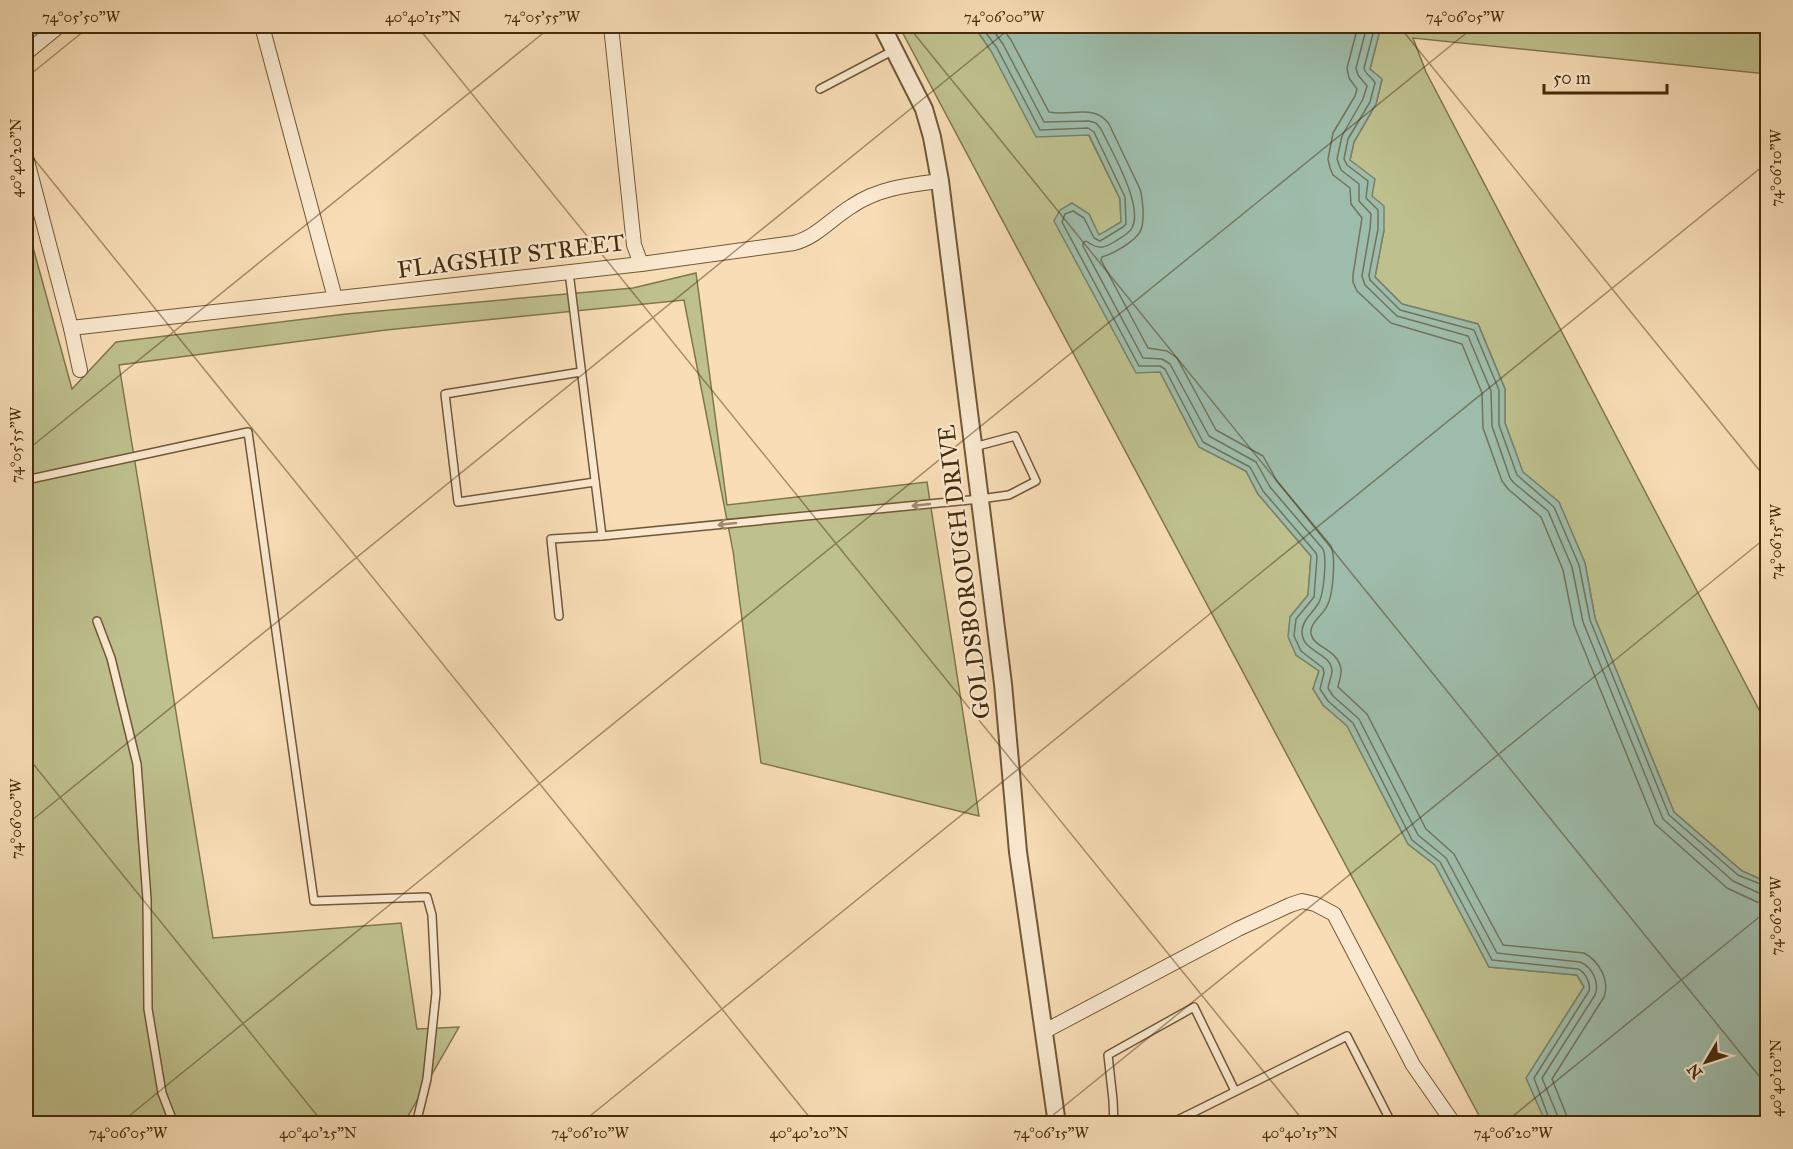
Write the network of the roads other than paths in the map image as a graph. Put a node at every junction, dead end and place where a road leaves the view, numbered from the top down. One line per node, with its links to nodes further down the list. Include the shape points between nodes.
1 (59, 26): 6 (street)
2 (262, 26): 12 (street)
3 (611, 26): 10 (street, via 634,245)
4 (882, 26): 5 (street, GOLDSBOROUGH DRIVE)
5 (894, 50): 7 (lane); 9 (street, GOLDSBOROUGH DRIVE, via 924,109)
6 (26, 53)
7 (820, 89)
8 (26, 157): 13 (street)
9 (940, 181): 10 (street, FLAGSHIP STREET, via 894,187 873,195 794,243); 16 (street, GOLDSBOROUGH DRIVE)
10 (641, 264): 11 (street, FLAGSHIP STREET)
11 (569, 272): 12 (street, FLAGSHIP STREET); 15 (lane)
12 (335, 298): 13 (street, FLAGSHIP STREET)
13 (71, 328): 14 (street)
14 (80, 370)
15 (581, 372): 18 (lane); 18 (lane, via 445,394 458,502)
16 (974, 447): 19 (street, GOLDSBOROUGH DRIVE); 19 (lane, via 1015,436 1036,481 1009,495)
17 (26, 480): 28 (lane, via 248,432 314,901 427,897 432,915 436,993 427,1079)
18 (595, 482): 20 (lane)
19 (980, 499): 20 (lane, one-way to 20); 23 (street, GOLDSBOROUGH DRIVE, via 1003,684 1018,852)
20 (602, 536): 21 (lane, via 550,539)
21 (559, 616)
22 (97, 621): 27 (lane, via 111,658 137,764 147,899 148,1009 162,1093)
23 (1043, 1032): 26 (street, via 1238,929 1290,905 1315,904 1334,914 1413,1065); 29 (street, GOLDSBOROUGH DRIVE)
24 (1235, 1091): 25 (lane); 30 (lane, via 1194,1007 1108,1055); 33 (lane, via 1347,1036)
25 (1186, 1116): 31 (lane); 32 (lane)
26 (1450, 1122)
27 (174, 1124)
28 (417, 1124)
29 (1057, 1124)
30 (1114, 1124)
31 (1169, 1124)
32 (1190, 1124)
33 (1392, 1124)

